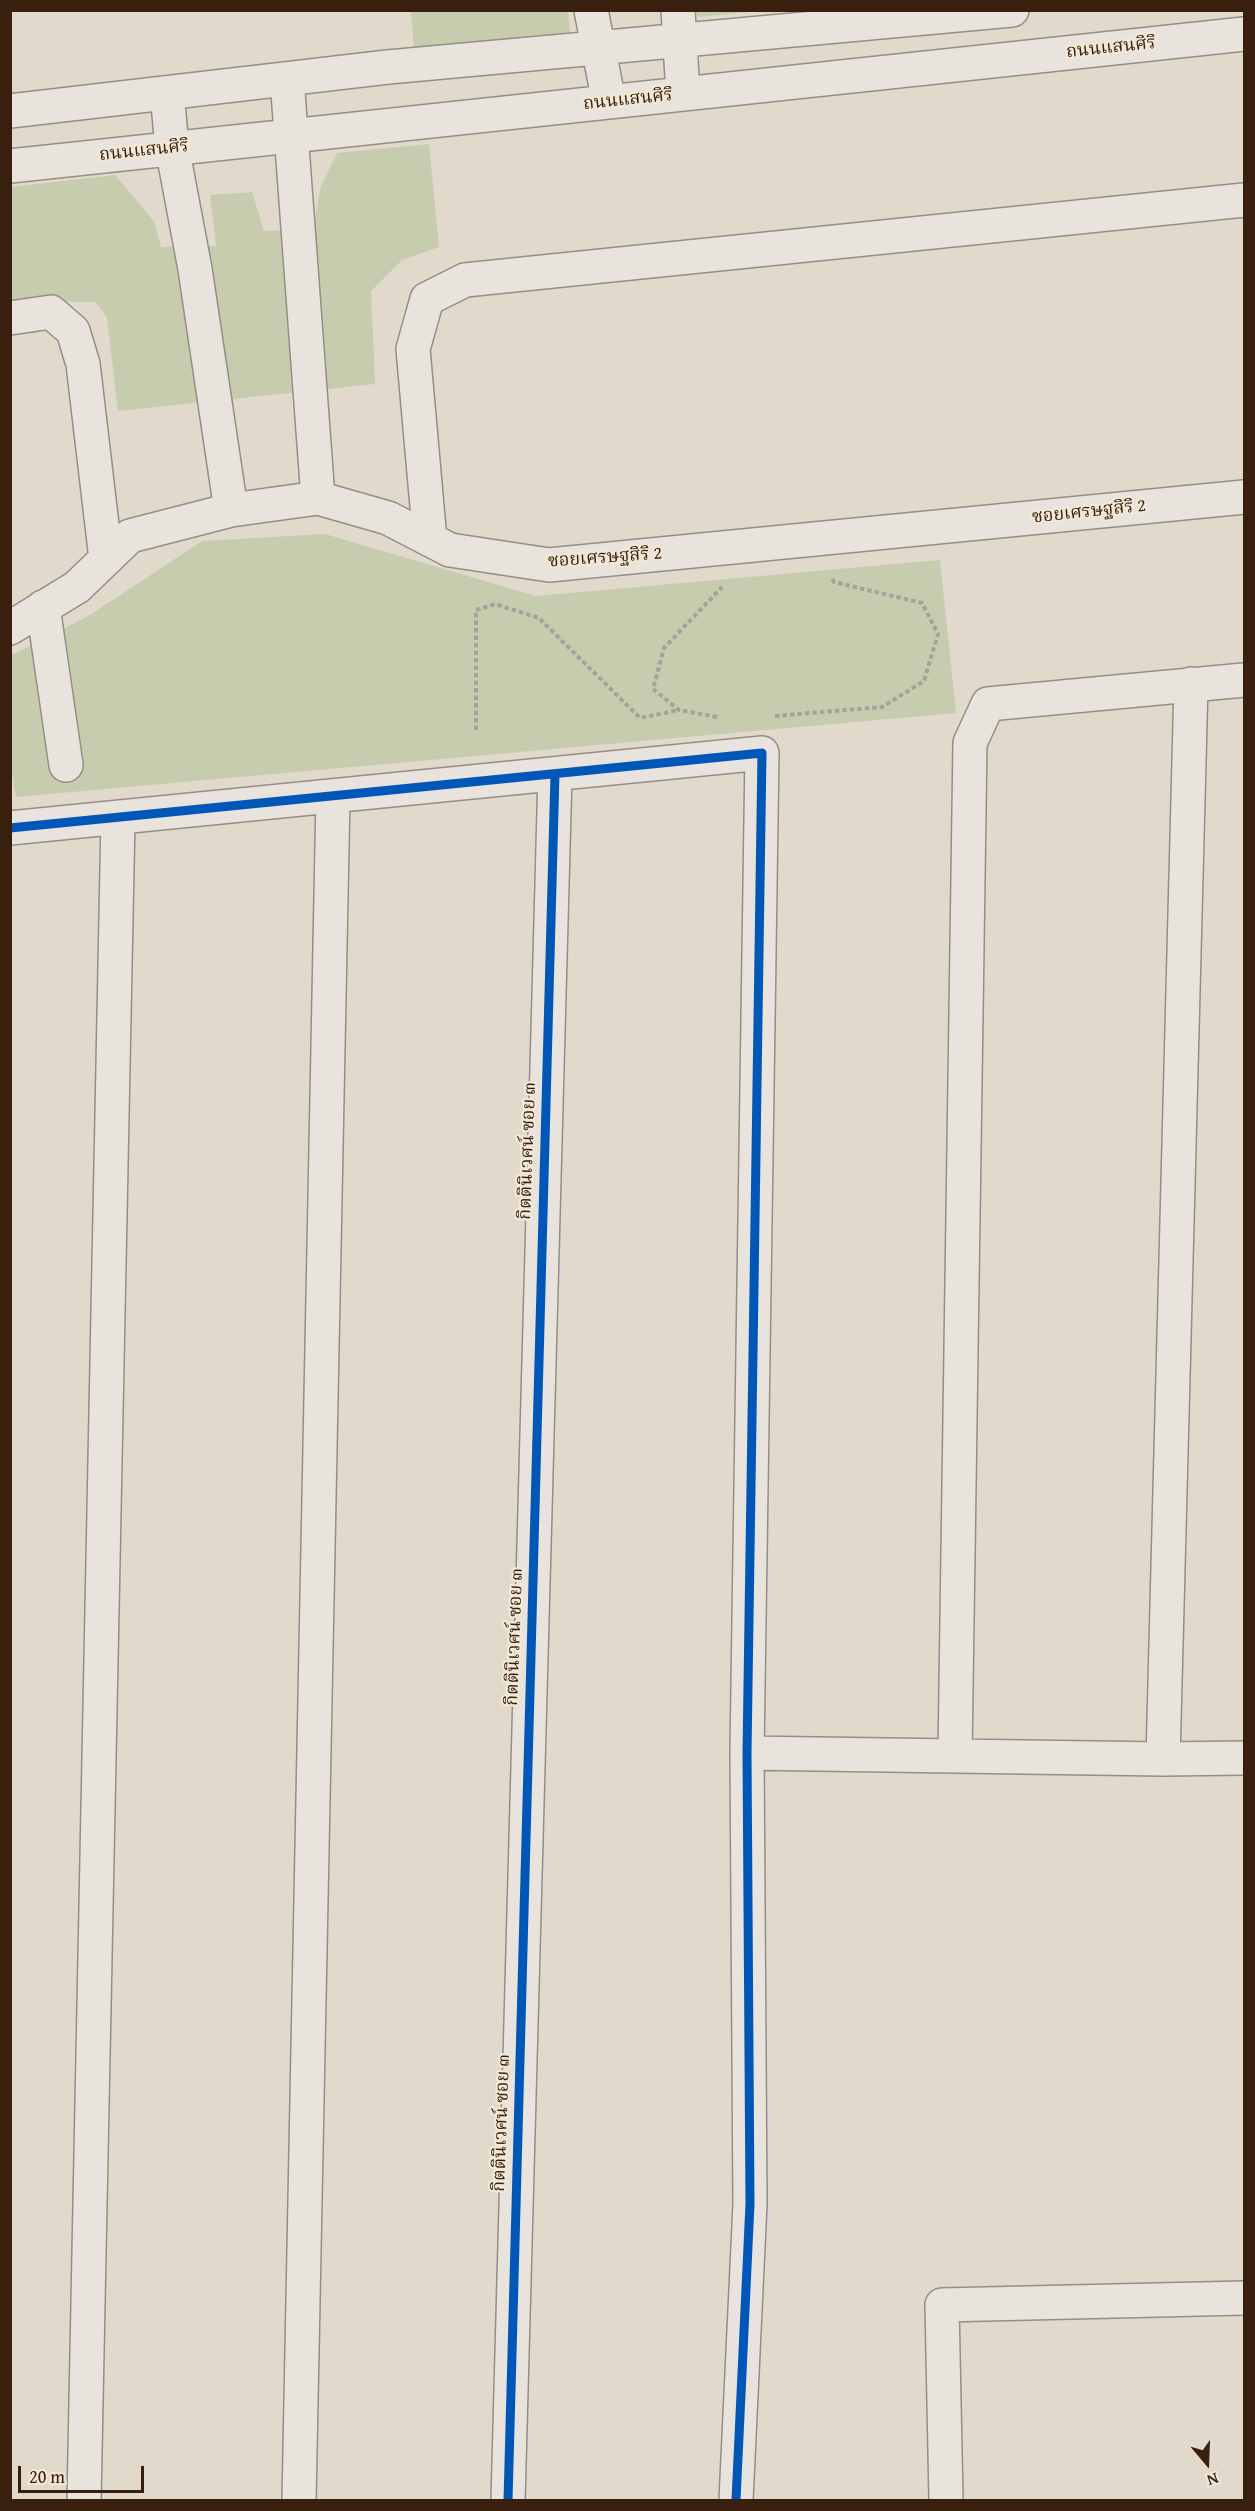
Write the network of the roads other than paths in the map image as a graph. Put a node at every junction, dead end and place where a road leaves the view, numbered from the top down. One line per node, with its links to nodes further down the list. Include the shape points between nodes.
1 (591, 10): 5 (street)
2 (1012, 10): 3 (street)
3 (679, 26): 5 (street); 8 (street)
4 (1245, 34): 8 (street, ถนนแสนศิริ)
5 (599, 48): 6 (street); 9 (street)
6 (287, 79): 7 (street); 11 (street)
7 (167, 93): 10 (street); 12 (street)
8 (683, 94): 9 (street, ถนนแสนศิริ)
9 (609, 102): 11 (street, ถนนแสนศิริ)
10 (10, 111)
11 (291, 135): 12 (street, ถนนแสนศิริ); 17 (street)
12 (172, 147): 13 (street, ถนนแสนศิริ); 18 (street, via 195,269)
13 (10, 166)
14 (1245, 200): 19 (street, via 465,280 427,299 413,349)
15 (10, 318): 20 (street, via 51,312 73,332 83,364)
16 (1245, 497): 19 (street, ซอยเศรษฐสิริ 2, via 549,565 450,549)
17 (318, 498): 18 (street, ซอยเศรษฐสิริ 2); 19 (street, ซอยเศรษฐสิริ 2, via 387,518)
18 (231, 510): 20 (street, ซอยเศรษฐสิริ 2, via 130,536)
19 (430, 540)
20 (106, 559): 21 (street, ซอยเศรษฐสิริ 2, via 77,587)
21 (43, 607): 22 (street, ซอยเศรษฐสิริ 2); 25 (street)
22 (10, 628)
23 (1245, 680): 24 (street)
24 (1191, 684): 31 (street, via 988,704 970,742); 33 (street)
25 (66, 765)
26 (555, 774): 27 (street); 30 (street, via 762,753); 37 (street, กิตตินิเวศน์ ซอย ๓)
27 (333, 796): 28 (street); 36 (street)
28 (118, 818): 29 (street); 35 (street)
29 (10, 828)
30 (747, 1753): 31 (street); 38 (street, via 750,2204)
31 (955, 1755): 33 (street)
32 (1245, 1758): 33 (street)
33 (1163, 1759)
34 (1245, 2298): 39 (street, via 942,2305)
35 (84, 2500)
36 (299, 2500)
37 (508, 2500)
38 (736, 2500)
39 (946, 2500)

